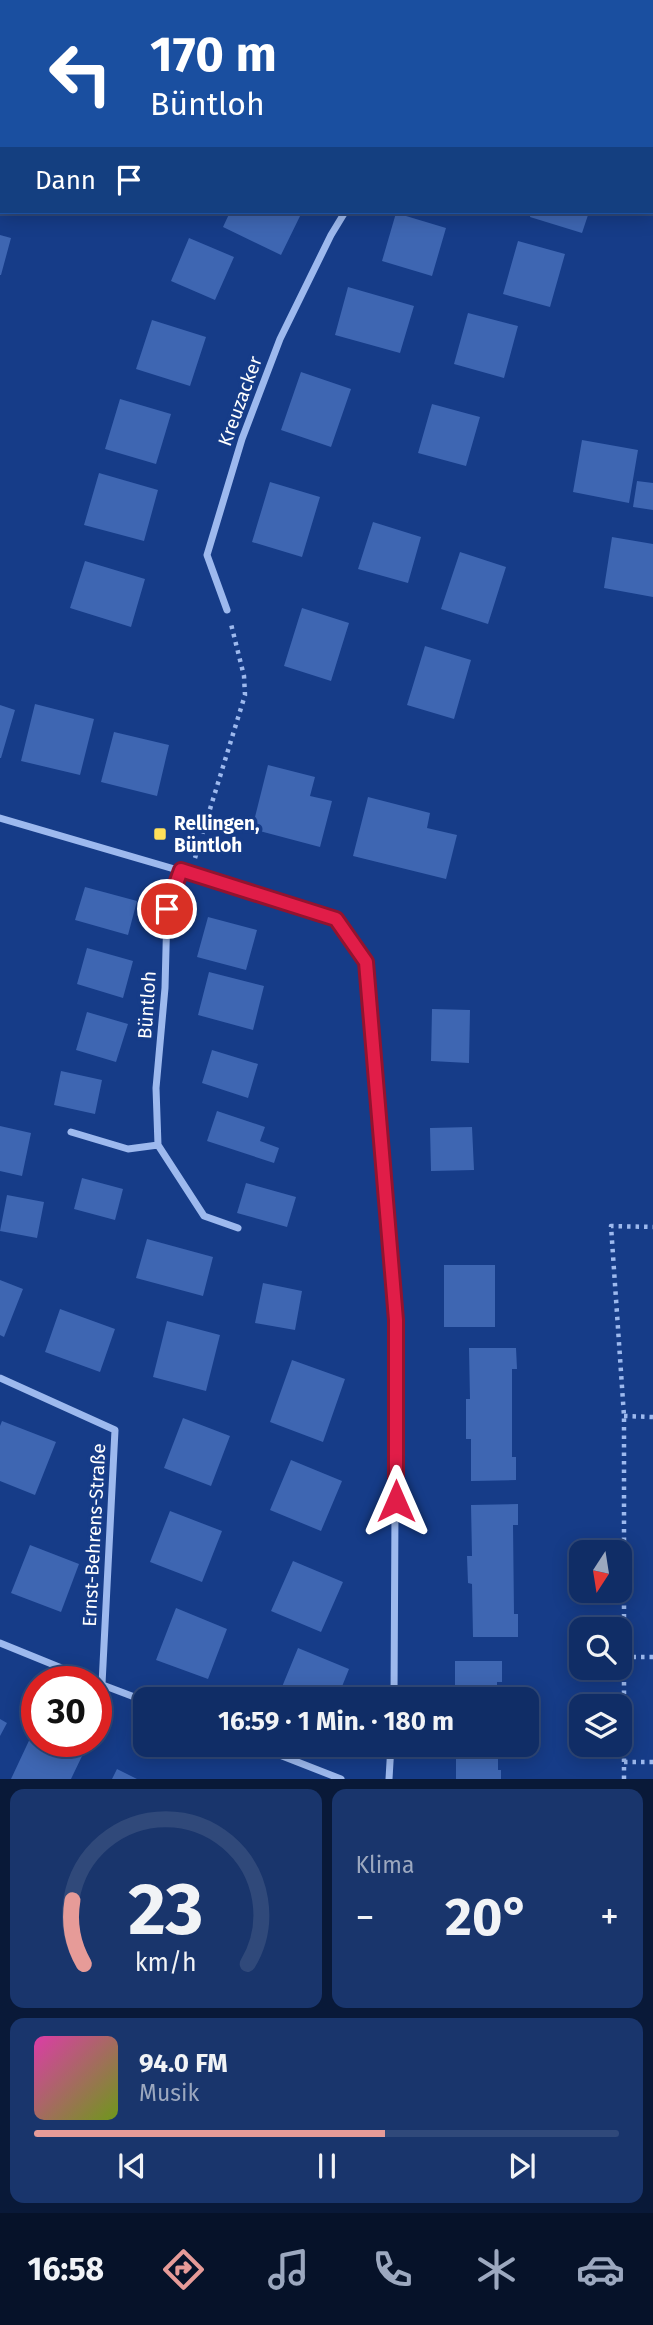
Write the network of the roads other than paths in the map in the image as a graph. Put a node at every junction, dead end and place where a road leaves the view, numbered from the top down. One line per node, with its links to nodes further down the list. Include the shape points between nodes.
1 (344, 214): 2 (street, Kreuzacker, via 279,339 207,555)
2 (226, 610)
3 (0, 818): 4 (street)
4 (181, 870): 6 (street, Büntloh, via 167,909 166,988 156,1088); 12 (street, via 336,919 366,962 396,1320)
5 (71, 1132): 6 (street, via 128,1149)
6 (158, 1145): 7 (street, via 204,1216)
7 (237, 1228)
8 (0, 1378): 11 (street, Ernst-Behrens-Straße, via 115,1430)
9 (0, 1643): 10 (street)
10 (56, 1666)
11 (99, 1666)
12 (394, 1687)
13 (112, 1689): 14 (street)
14 (133, 1697)
15 (285, 1757): 17 (street)
16 (390, 1757): 18 (street)
17 (341, 1779)
18 (389, 1779)

